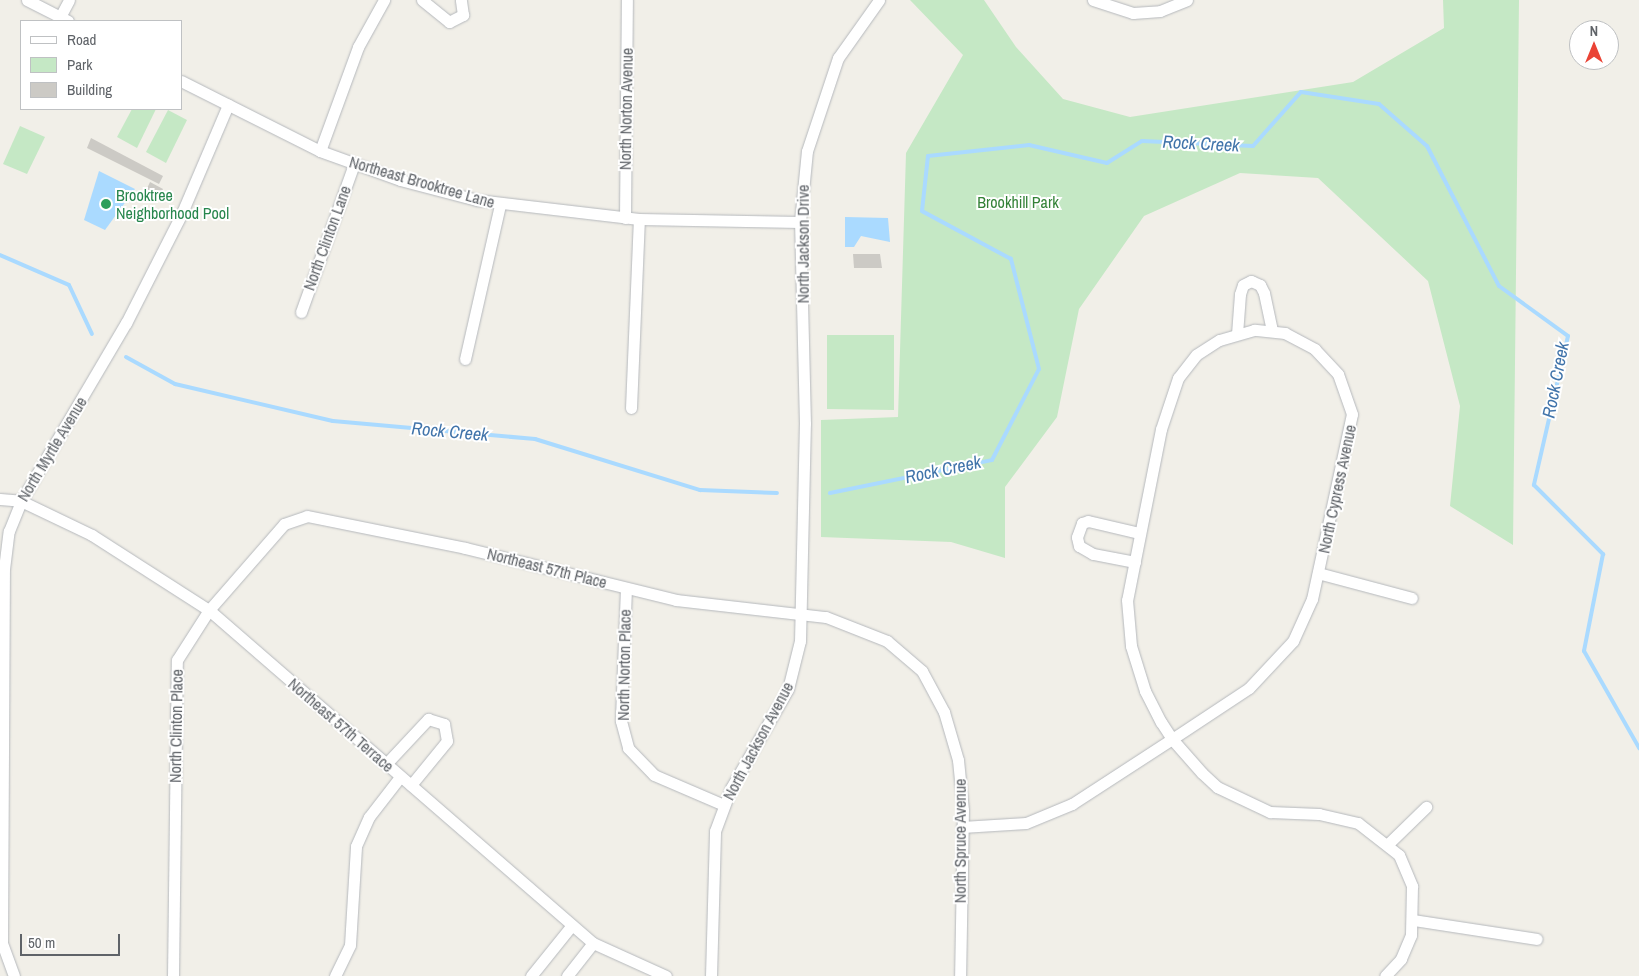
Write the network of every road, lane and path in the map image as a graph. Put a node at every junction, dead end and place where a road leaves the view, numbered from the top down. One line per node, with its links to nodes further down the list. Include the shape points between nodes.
1 (27, 0): 10 (street)
2 (69, 0): 10 (street)
3 (384, 0): 13 (street, via 358,47)
4 (422, 0): 5 (street, via 449,22 463,15)
5 (461, 0)
6 (627, 0): 16 (street, North Norton Avenue)
7 (1093, 0): 8 (street, via 1133,13 1160,11)
8 (1187, 0)
9 (875, 2): 18 (street, North Jackson Drive, via 848,42 825,88 807,151)
10 (64, 19)
11 (182, 82): 12 (street, Northeast Brooktree Lane)
12 (228, 105): 13 (street, Northeast Brooktree Lane); 25 (street, North Myrtle Avenue, via 181,214 126,323)
13 (320, 151): 14 (street, Northeast Brooktree Lane)
14 (354, 164): 15 (street, Northeast Brooktree Lane); 19 (street, North Clinton Lane)
15 (500, 205): 16 (street, Northeast Brooktree Lane); 22 (street)
16 (625, 218): 17 (street, Northeast Brooktree Lane)
17 (639, 219): 18 (street, Northeast Brooktree Lane); 23 (street)
18 (800, 222): 26 (street, North Jackson Drive)
19 (301, 312)
20 (1272, 330): 21 (street); 21 (street, via 1264,293 1260,284 1251,282 1243,285 1240,294); 30 (street, North Cypress Avenue, via 1315,349 1338,374 1349,398 1352,423)
21 (1237, 334): 28 (street, via 1196,356 1178,378 1161,429)
22 (465, 359)
23 (630, 408)
24 (0, 499): 25 (street, Northeast 57th Terrace)
25 (21, 501): 33 (street, Northeast 57th Terrace, via 119,550); 43 (street, North Myrtle Avenue, via 9,531 4,570)
26 (803, 506): 34 (street, North Jackson Avenue)
27 (293, 518): 31 (street, Northeast 57th Place, via 308,516 465,548); 33 (street, North Clinton Place)
28 (1139, 533): 29 (street); 29 (street, via 1088,521 1082,523 1077,537 1079,546 1093,554)
29 (1134, 562): 35 (street, via 1127,600 1131,646 1145,691)
30 (1318, 573): 32 (street, North Cypress Avenue); 35 (street, North Cypress Avenue, via 1302,624 1270,670)
31 (626, 588): 34 (street, Northeast 57th Place, via 711,606); 39 (street, North Norton Place, via 621,721 628,748 654,775)
32 (1412, 598)
33 (208, 610): 36 (street, Northeast 57th Terrace); 50 (street, North Clinton Place, via 184,644 175,668)
34 (802, 613): 39 (street, North Jackson Avenue, via 788,689); 41 (street, North Spruce Avenue, via 862,628 894,647 922,671 955,743 961,777)
35 (1172, 738): 41 (street, North Cypress Avenue, via 1054,813 997,828); 42 (street, via 1217,787 1251,806 1290,815 1339,817 1376,832)
36 (386, 764): 37 (street, Northeast 57th Terrace); 38 (street, via 428,720 444,724 447,740)
37 (400, 777): 38 (street, Northeast 57th Terrace); 49 (street, via 369,816 356,846 350,945)
38 (411, 785): 45 (street, Northeast 57th Terrace)
39 (724, 805): 54 (street, North Jackson Avenue, via 711,858)
40 (1426, 808): 42 (street)
41 (962, 827): 55 (street, North Spruce Avenue)
42 (1389, 843): 44 (street, via 1410,878)
43 (2, 880): 48 (street, North Myrtle Avenue, via 2,943)
44 (1413, 920): 46 (street); 56 (street, via 1405,952)
45 (572, 925): 47 (street, Northeast 57th Terrace); 51 (street)
46 (1537, 939)
47 (593, 943): 52 (street); 53 (street, Northeast 57th Terrace)
48 (13, 974)
49 (336, 974)
50 (173, 976)
51 (531, 976)
52 (566, 976)
53 (666, 976)
54 (711, 976)
55 (960, 976)
56 (1385, 976)

